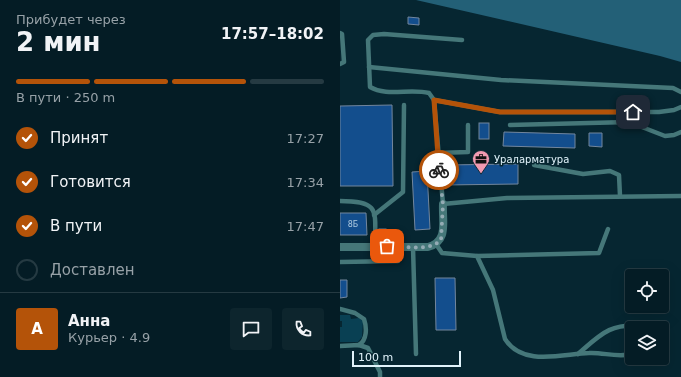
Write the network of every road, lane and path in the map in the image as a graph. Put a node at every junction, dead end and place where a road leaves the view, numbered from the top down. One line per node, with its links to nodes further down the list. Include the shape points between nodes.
1 (340, 33): 3 (lane, via 344,62)
2 (462, 40): 4 (lane, via 373,35 368,40)
3 (340, 64)
4 (368, 67): 5 (lane, via 501,80 673,88); 6 (lane, via 370,87 378,92 418,90 429,93)
5 (681, 92)
6 (434, 100): 8 (lane, via 500,112 659,112); 12 (lane)
7 (404, 105): 18 (lane, via 403,192)
8 (681, 107)
9 (468, 125): 12 (lane, via 468,152)
10 (510, 125): 11 (lane, via 629,122 665,136)
11 (681, 132)
12 (438, 152): 17 (lane)
13 (534, 165): 14 (lane, via 584,174 610,171 619,175)
14 (620, 196): 15 (lane); 17 (lane, via 507,198)
15 (681, 196)
16 (340, 201): 18 (lane, via 366,203)
17 (443, 204): 20 (street, via 441,240)
18 (374, 215): 21 (lane)
19 (608, 229): 24 (lane, via 599,253)
20 (436, 244): 23 (street); 24 (lane, via 442,253)
21 (375, 246): 22 (street); 23 (street)
22 (340, 247)
23 (413, 247): 31 (lane)
24 (477, 256): 32 (lane, via 493,290 508,344 524,354 542,358)
25 (398, 261): 26 (lane)
26 (340, 262)
27 (340, 309): 30 (lane, via 355,313 364,319 365,338)
28 (625, 324): 32 (lane, via 603,333)
29 (340, 346): 30 (lane)
30 (359, 346): 34 (lane, via 368,348)
31 (416, 354)
32 (578, 354): 33 (lane)
33 (625, 355)
34 (380, 377)

